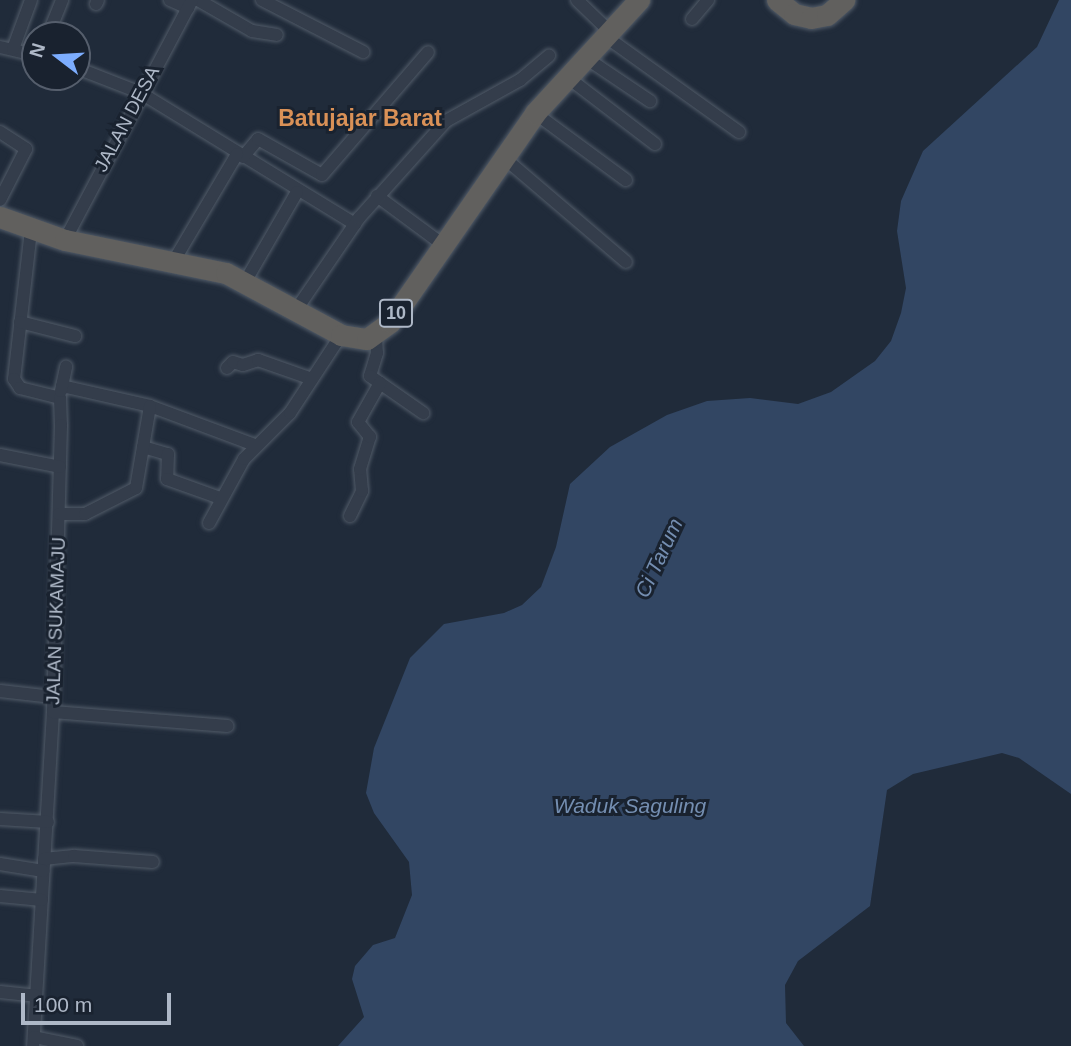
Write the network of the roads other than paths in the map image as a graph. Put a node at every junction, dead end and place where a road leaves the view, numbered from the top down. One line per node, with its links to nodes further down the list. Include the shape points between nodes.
1 (31, 0): 15 (street)
2 (62, 0): 12 (street)
3 (170, 0): 10 (street)
4 (262, 0): 16 (street)
5 (577, 0): 13 (street)
6 (708, 0): 11 (street)
7 (777, 0): 8 (highway, via 794,13 811,18 827,15)
8 (845, 0)
9 (634, 1): 13 (highway, 10)
10 (193, 3): 14 (street, via 252,31); 22 (street, JALAN DESA)
11 (692, 19)
12 (54, 21)
13 (607, 34): 18 (highway, 10); 26 (street)
14 (277, 35)
15 (6, 48)
16 (363, 52)
17 (428, 52): 28 (street, via 322,175)
18 (583, 56): 21 (highway, 10); 23 (street)
19 (549, 57): 34 (street, via 520,80 446,121)
20 (91, 73): 22 (street)
21 (566, 76): 24 (highway, 10); 27 (street)
22 (141, 93): 29 (street); 39 (street, JALAN DESA)
23 (650, 101)
24 (535, 113): 30 (highway, 10); 32 (street)
25 (0, 132): 35 (street, via 26,149)
26 (739, 132)
27 (655, 144)
28 (272, 147): 29 (street, via 256,139); 31 (street)
29 (240, 155): 31 (street); 41 (street)
30 (502, 156): 40 (highway, 10); 42 (street)
31 (259, 167): 33 (street)
32 (626, 180)
33 (297, 192): 37 (street); 43 (street)
34 (377, 195): 37 (street); 40 (street)
35 (0, 200)
36 (0, 216): 38 (highway, 10)
37 (355, 224): 44 (street)
38 (31, 230): 39 (highway, 10); 45 (street)
39 (65, 240): 41 (highway, 10)
40 (442, 244): 48 (highway, 10)
41 (176, 259): 43 (highway, 10)
42 (626, 262)
43 (245, 282): 44 (highway, 10)
44 (296, 310): 46 (highway, 10)
45 (20, 322): 47 (street); 53 (street, via 16,384)
46 (341, 335): 48 (highway, 10); 51 (street)
47 (75, 336)
48 (376, 336): 52 (street, via 377,353 370,373)
49 (66, 367): 53 (street, JALAN SUKAMAJU)
50 (227, 368): 51 (street, via 233,362 243,365 258,360)
51 (312, 379): 56 (street, via 290,413)
52 (380, 383): 55 (street); 62 (street, via 358,422 370,433 360,469 362,491)
53 (61, 392): 54 (street); 59 (street, JALAN SUKAMAJU)
54 (150, 406): 56 (street); 57 (street)
55 (423, 413)
56 (255, 445): 60 (street)
57 (143, 446): 60 (street, via 168,454 167,479); 61 (street, via 133,491 85,514)
58 (0, 455): 59 (street)
59 (60, 467): 61 (street, JALAN SUKAMAJU)
60 (220, 498): 63 (street)
61 (60, 514): 65 (street, JALAN SUKAMAJU)
62 (350, 516)
63 (209, 523)
64 (0, 691): 65 (street)
65 (52, 697): 66 (street, JALAN SUKAMAJU)
66 (53, 712): 67 (street); 69 (street, JALAN SUKAMAJU)
67 (227, 726)
68 (0, 819): 69 (street)
69 (48, 822): 72 (street, JALAN SUKAMAJU)
70 (153, 862): 72 (street, via 74,856)
71 (0, 864): 72 (street)
72 (44, 865): 74 (street, JALAN SUKAMAJU)
73 (0, 896): 74 (street)
74 (42, 900): 76 (street, JALAN SUKAMAJU)
75 (0, 992): 76 (street)
76 (36, 996): 77 (street, JALAN SUKAMAJU)
77 (34, 1041): 78 (street)
78 (77, 1046)

